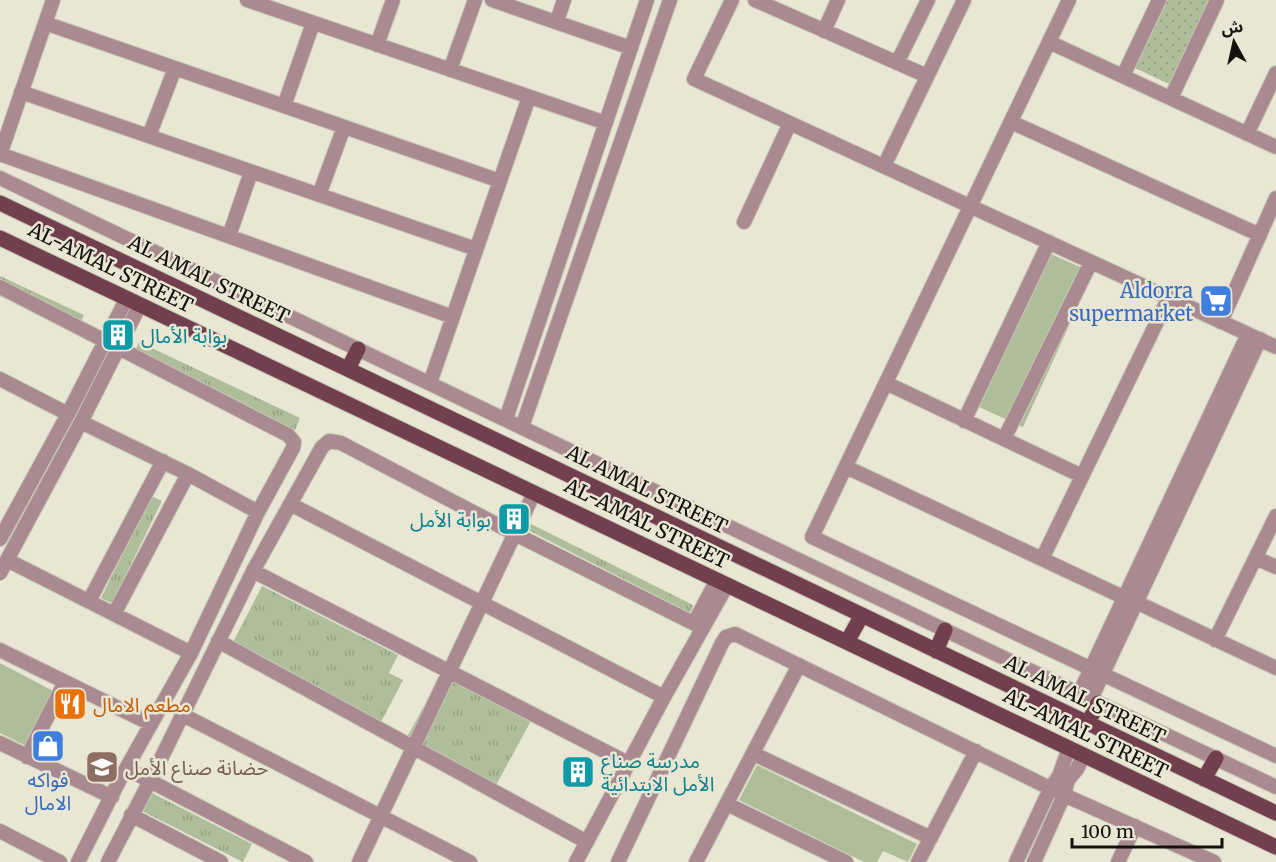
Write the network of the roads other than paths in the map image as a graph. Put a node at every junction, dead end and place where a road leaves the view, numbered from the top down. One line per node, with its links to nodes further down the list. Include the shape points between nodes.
1 (53, 0): 20 (street)
2 (248, 0): 19 (street)
3 (393, 0): 23 (street)
4 (475, 0): 27 (street)
5 (492, 0): 18 (street)
6 (564, 0): 18 (street)
7 (647, 0): 16 (street); 24 (street)
8 (732, 0): 37 (street, via 694,79)
9 (755, 0): 17 (street)
10 (838, 0): 21 (street)
11 (928, 0): 25 (street)
12 (964, 0): 29 (street)
13 (1069, 0): 22 (street)
14 (1159, 0): 30 (street)
15 (1217, 0): 33 (street)
16 (669, 4): 76 (street)
17 (787, 6): 21 (street)
18 (557, 21): 24 (street)
19 (313, 22): 23 (street); 34 (street)
20 (45, 23): 26 (street); 31 (street)
21 (824, 31): 25 (street)
22 (1049, 42): 30 (street); 35 (street)
23 (377, 45): 27 (street)
24 (631, 48): 36 (street)
25 (897, 63): 29 (street)
26 (175, 68): 34 (street); 40 (street)
27 (450, 70): 32 (street)
28 (1276, 73): 39 (street)
29 (927, 76): 43 (street)
30 (1123, 76): 33 (street)
31 (21, 92): 40 (street); 42 (street)
32 (529, 97): 36 (street); 46 (street)
33 (1171, 98): 39 (street)
34 (285, 106): 38 (street)
35 (1011, 122): 50 (street); 52 (street)
36 (606, 123): 73 (street)
37 (790, 123): 43 (street); 51 (street)
38 (344, 127): 46 (street); 47 (street)
39 (1247, 134): 41 (street)
40 (149, 136): 44 (street)
41 (1276, 147)
42 (0, 154): 53 (street)
43 (884, 166): 50 (street)
44 (251, 172): 47 (street); 53 (street)
45 (0, 178): 67 (street)
46 (500, 181): 56 (street)
47 (319, 195): 56 (street)
48 (1276, 198): 52 (street)
49 (0, 202): 68 (main road, AL AMAL STREET)
50 (970, 206): 55 (street); 71 (street)
51 (744, 222)
52 (1260, 234): 62 (street)
53 (229, 236): 61 (street)
54 (0, 238): 60 (main road, AL-AMAL STREET)
55 (1049, 242): 57 (street); 74 (street)
56 (476, 249): 61 (street)
57 (1091, 262): 59 (street); 77 (street)
58 (0, 287): 64 (street)
59 (1168, 297): 62 (street); 81 (street)
60 (134, 301): 64 (street); 66 (street); 82 (main road, AL-AMAL STREET)
61 (453, 317): 70 (street)
62 (1221, 322): 63 (street)
63 (1254, 337): 65 (street); 95 (street)
64 (105, 342): 66 (street); 72 (street)
65 (1276, 347)
66 (119, 349): 75 (street); 84 (street, via 291,437 293,448)
67 (358, 349): 68 (main road); 70 (street)
68 (348, 369): 99 (main road, AL AMAL STREET)
69 (0, 378): 72 (street)
70 (430, 383): 73 (street)
71 (886, 383): 74 (street); 79 (street)
72 (68, 414): 87 (street)
73 (506, 419): 76 (street)
74 (964, 421): 77 (street)
75 (81, 422): 78 (street); 90 (street)
76 (522, 427): 101 (street)
77 (1004, 439): 81 (street)
78 (163, 461): 80 (street); 96 (street)
79 (846, 466): 89 (street); 110 (street, via 812,537)
80 (188, 474): 84 (street); 98 (street)
81 (1082, 476): 89 (street)
82 (534, 493): 86 (street); 94 (main road, AL-AMAL STREET)
83 (290, 504): 86 (street, via 322,447 336,441); 92 (street); 97 (street)
84 (258, 512): 107 (street)
85 (1276, 516): 88 (street)
86 (515, 534): 97 (street); 100 (street)
87 (0, 539)
88 (1256, 558): 91 (street); 102 (street)
89 (1042, 559): 95 (street)
90 (8, 560): 93 (street); 96 (street)
91 (1276, 567)
92 (253, 571): 103 (street); 111 (street)
93 (0, 573)
94 (722, 582): 100 (street); 104 (main road, AL-AMAL STREET)
95 (1130, 600): 102 (street); 110 (street)
96 (89, 601): 98 (street)
97 (481, 604): 111 (street); 113 (street)
98 (114, 614): 107 (street)
99 (862, 615): 104 (main road); 106 (main road, AL AMAL STREET)
100 (698, 626): 113 (street)
101 (945, 630): 106 (main road); 114 (street)
102 (1215, 639): 109 (street)
103 (218, 641): 115 (street); 119 (street)
104 (847, 642): 122 (main road, AL-AMAL STREET)
105 (0, 650): 112 (street)
106 (936, 651): 116 (main road, AL AMAL STREET)
107 (191, 653): 117 (street)
108 (799, 665): 120 (street); 121 (street); 154 (street, via 740,635 726,637)
109 (1276, 668)
110 (1097, 671): 114 (street); 123 (street)
111 (449, 672): 119 (street); 127 (street)
112 (65, 682): 117 (street); 124 (street)
113 (664, 697): 127 (street)
114 (1089, 699): 116 (main road); 125 (street)
115 (182, 714): 130 (street); 140 (street)
116 (1089, 723): 129 (main road, AL AMAL STREET)
117 (151, 724): 128 (street)
118 (0, 743): 124 (street)
119 (413, 747): 140 (street); 144 (street)
120 (976, 751): 132 (street); 143 (street)
121 (754, 754): 137 (street); 143 (street)
122 (1066, 755): 126 (main road, AL-AMAL STREET); 132 (street)
123 (1276, 756)
124 (27, 757): 136 (street)
125 (1216, 758): 129 (main road); 133 (street)
126 (1081, 762): 134 (street, via 1068,780); 145 (main road, AL-AMAL STREET)
127 (628, 763): 144 (street)
128 (127, 769): 130 (street); 131 (street)
129 (1204, 779): 138 (main road, AL AMAL STREET)
130 (150, 781): 135 (street); 150 (street)
131 (118, 783): 135 (street); 136 (street)
132 (1051, 787): 134 (street); 158 (street)
133 (1276, 787)
134 (1064, 795): 141 (street); 159 (street)
135 (141, 796): 139 (street)
136 (112, 797): 147 (street)
137 (727, 804): 155 (street); 156 (street)
138 (1276, 813)
139 (131, 815): 148 (street); 149 (street)
140 (381, 816): 151 (street); 152 (street)
141 (1135, 826): 160 (street); 161 (street)
142 (0, 831): 146 (street)
143 (931, 838): 157 (street)
144 (587, 842): 153 (street)
145 (1276, 847)
146 (60, 862)
147 (78, 862)
148 (108, 862)
149 (221, 862)
150 (306, 862)
151 (359, 862)
152 (470, 862)
153 (576, 862)
154 (620, 862)
155 (696, 862)
156 (846, 862)
157 (918, 862)
158 (1016, 862)
159 (1034, 862)
160 (1118, 862)
161 (1214, 862)

